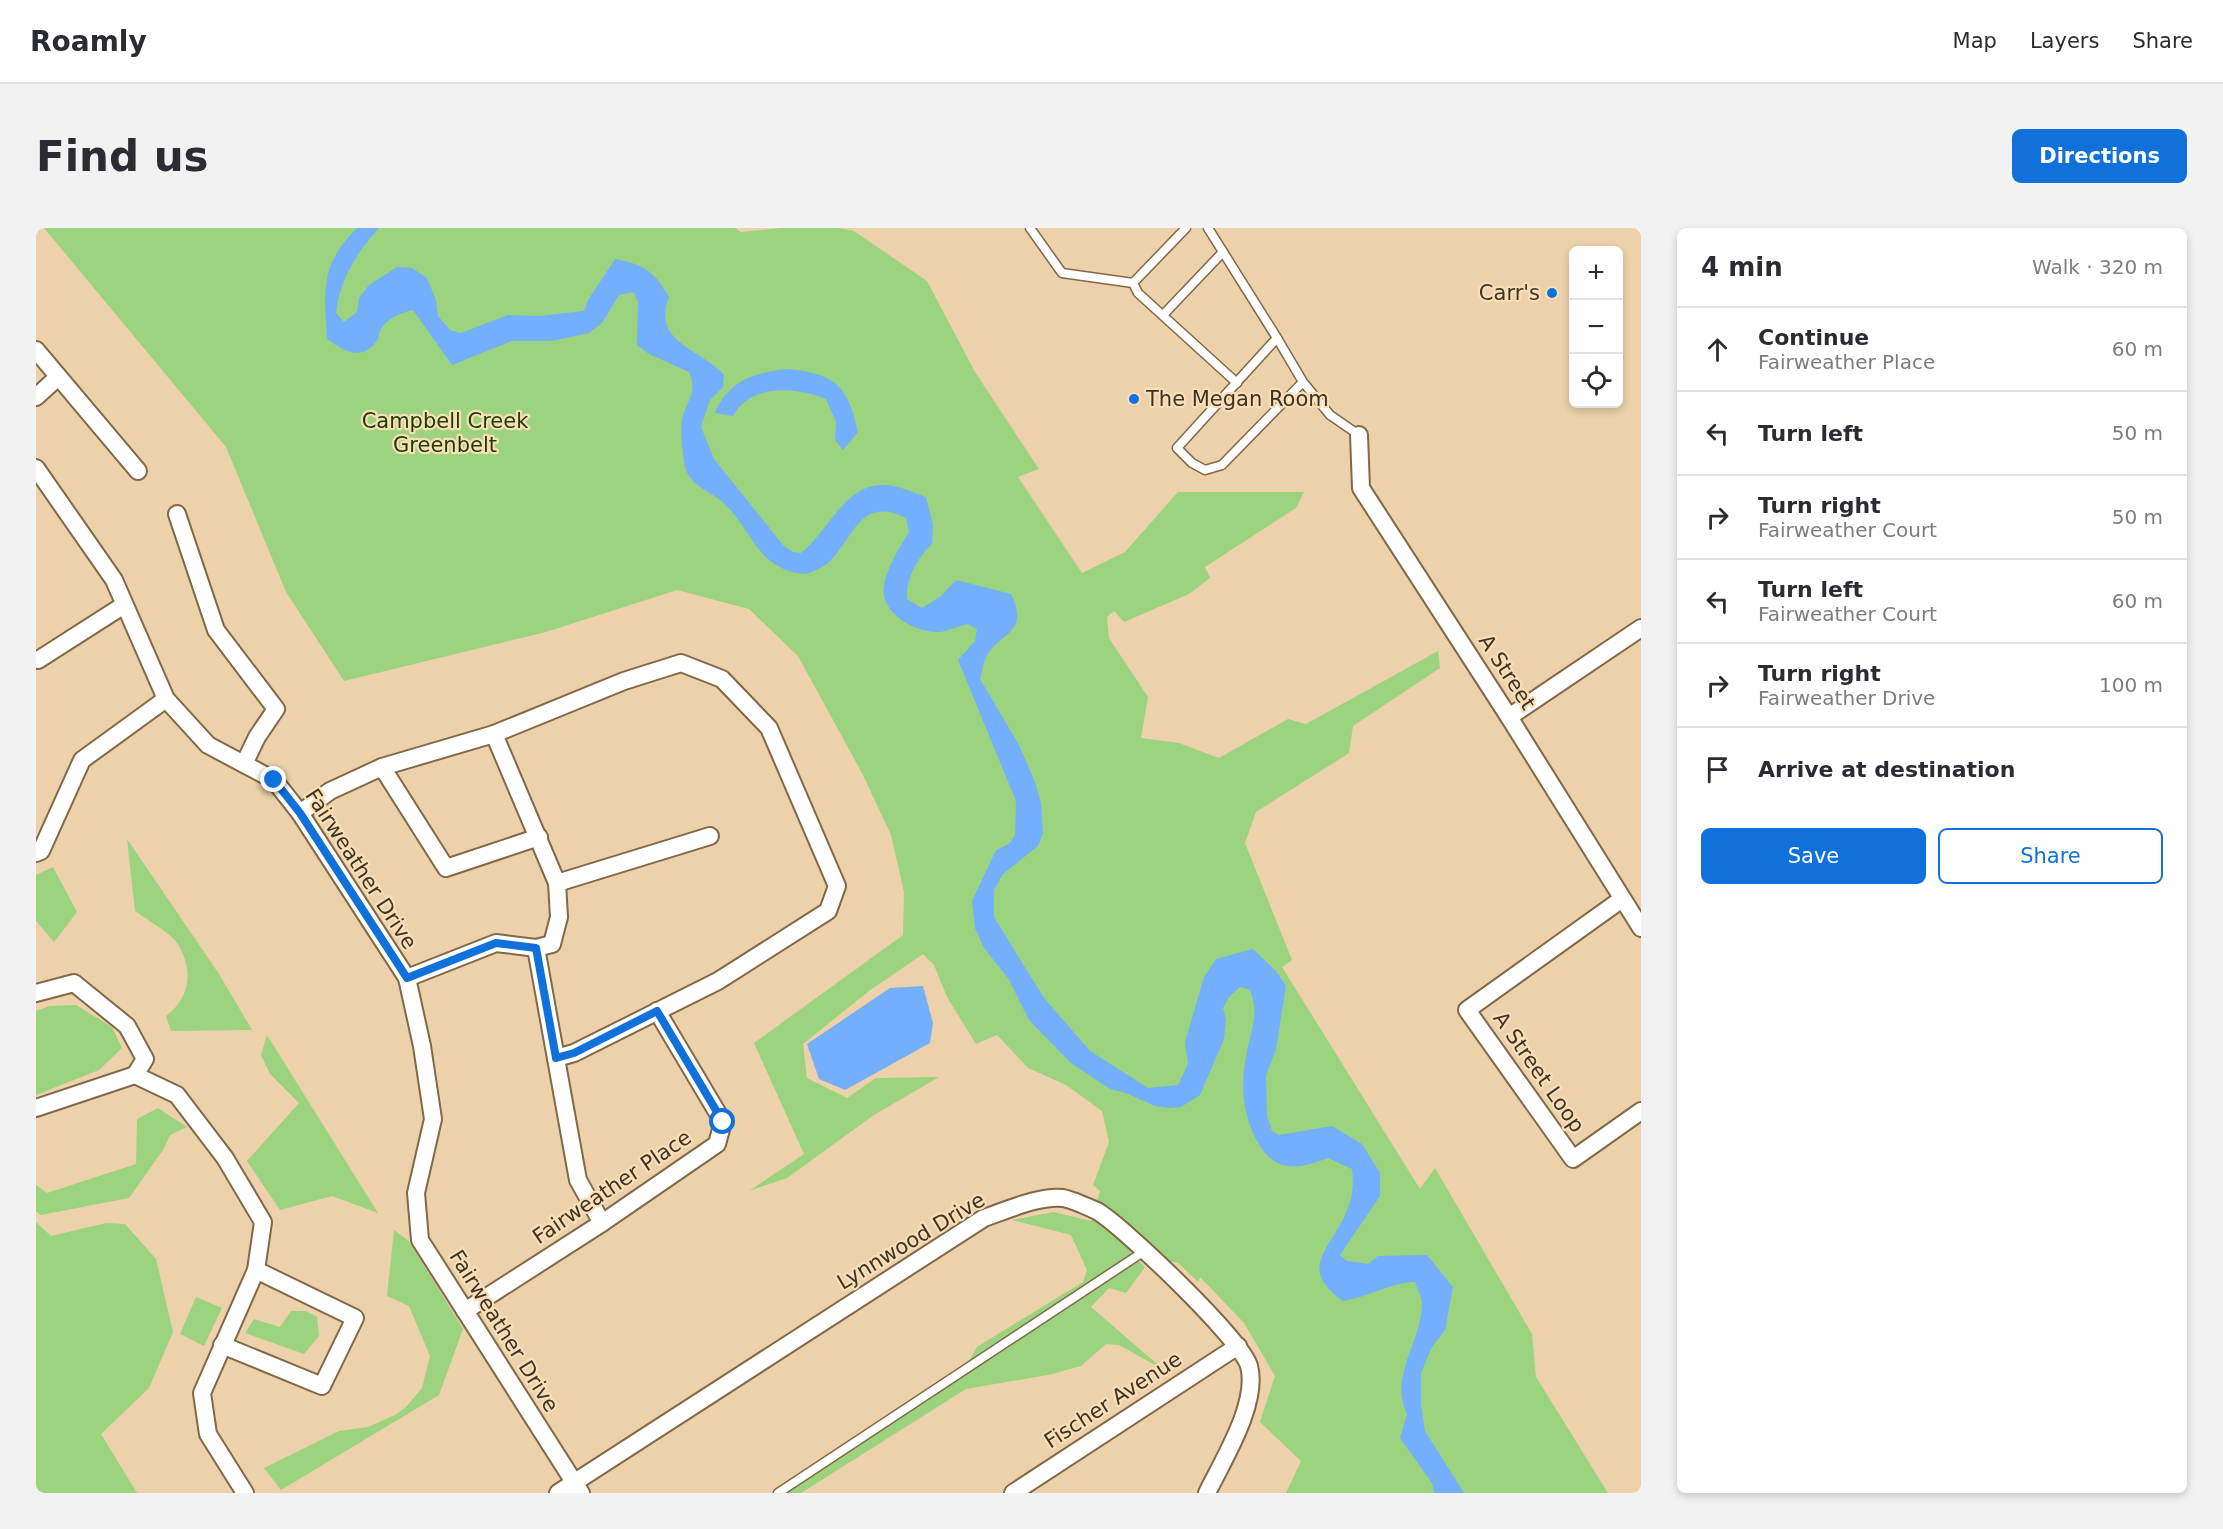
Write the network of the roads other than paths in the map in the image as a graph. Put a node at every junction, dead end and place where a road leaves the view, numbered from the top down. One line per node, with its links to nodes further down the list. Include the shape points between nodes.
1 (1030, 228): 5 (lane, via 1062,273)
2 (1186, 228): 5 (lane)
3 (1208, 228): 4 (lane)
4 (1223, 252): 6 (lane); 7 (lane)
5 (1133, 283): 6 (lane, via 1138,293)
6 (1163, 315): 11 (lane)
7 (1277, 339): 10 (lane); 11 (lane)
8 (36, 350): 9 (street)
9 (58, 377): 12 (street); 14 (street)
10 (1303, 382): 11 (lane, via 1222,465 1205,470 1177,448); 13 (lane, via 1330,415)
11 (1237, 383)
12 (36, 397)
13 (1359, 435): 21 (street, A Street, via 1361,488)
14 (138, 471)
15 (38, 475): 17 (street, Fairweather Drive, via 114,580)
16 (177, 514): 23 (street, via 216,630 276,709)
17 (124, 605): 19 (street); 20 (street, Fairweather Drive)
18 (1641, 628): 21 (street)
19 (38, 660)
20 (166, 699): 23 (street, Fairweather Drive, via 208,746); 28 (street, via 81,760 41,851)
21 (1509, 717): 30 (street, A Street)
22 (494, 734): 24 (street); 27 (street); 35 (street, via 624,681 681,663 722,679 769,728 837,886 828,911 718,981)
23 (244, 764): 25 (street, Fairweather Drive, via 274,780)
24 (382, 766): 25 (street, via 330,791); 27 (street, via 446,868)
25 (300, 813): 33 (street, Fairweather Drive)
26 (710, 836): 29 (street)
27 (539, 837): 29 (street)
28 (36, 853)
29 (557, 883): 32 (street, via 559,917 552,944)
30 (1622, 899): 31 (street, A Street); 39 (street, A Street Loop, via 1467,1010 1573,1159)
31 (1641, 928)
32 (536, 948): 33 (street, via 496,943); 36 (street)
33 (407, 978): 43 (street, Fairweather Drive, via 433,1119 416,1193 420,1240)
34 (36, 993): 37 (street, via 74,983 127,1026 145,1059)
35 (657, 1011): 36 (street, via 574,1053); 40 (street, Fairweather Place, via 723,1122 717,1144)
36 (556, 1058): 40 (street, via 578,1180)
37 (135, 1076): 38 (street); 42 (street, via 177,1095 225,1158 263,1222)
38 (36, 1108)
39 (1641, 1111)
40 (602, 1223): 43 (street, Fairweather Place)
41 (1146, 1250): 45 (street, Lynnwood Drive); 46 (street, Lynnwood Drive, via 1097,1212 1062,1198 1028,1203 984,1218); 49 (lane)
42 (256, 1270): 44 (street); 44 (street, via 355,1318 339,1355 322,1386)
43 (465, 1311): 46 (street, Fairweather Drive)
44 (222, 1345): 47 (street, via 202,1392 208,1434)
45 (1238, 1346): 50 (street, Fischer Avenue); 51 (street, Lynnwood Drive, via 1249,1365 1251,1387 1237,1433)
46 (577, 1488): 48 (street, Lynnwood Drive)
47 (244, 1493)
48 (558, 1493)
49 (778, 1493)
50 (1013, 1493)
51 (1207, 1493)

